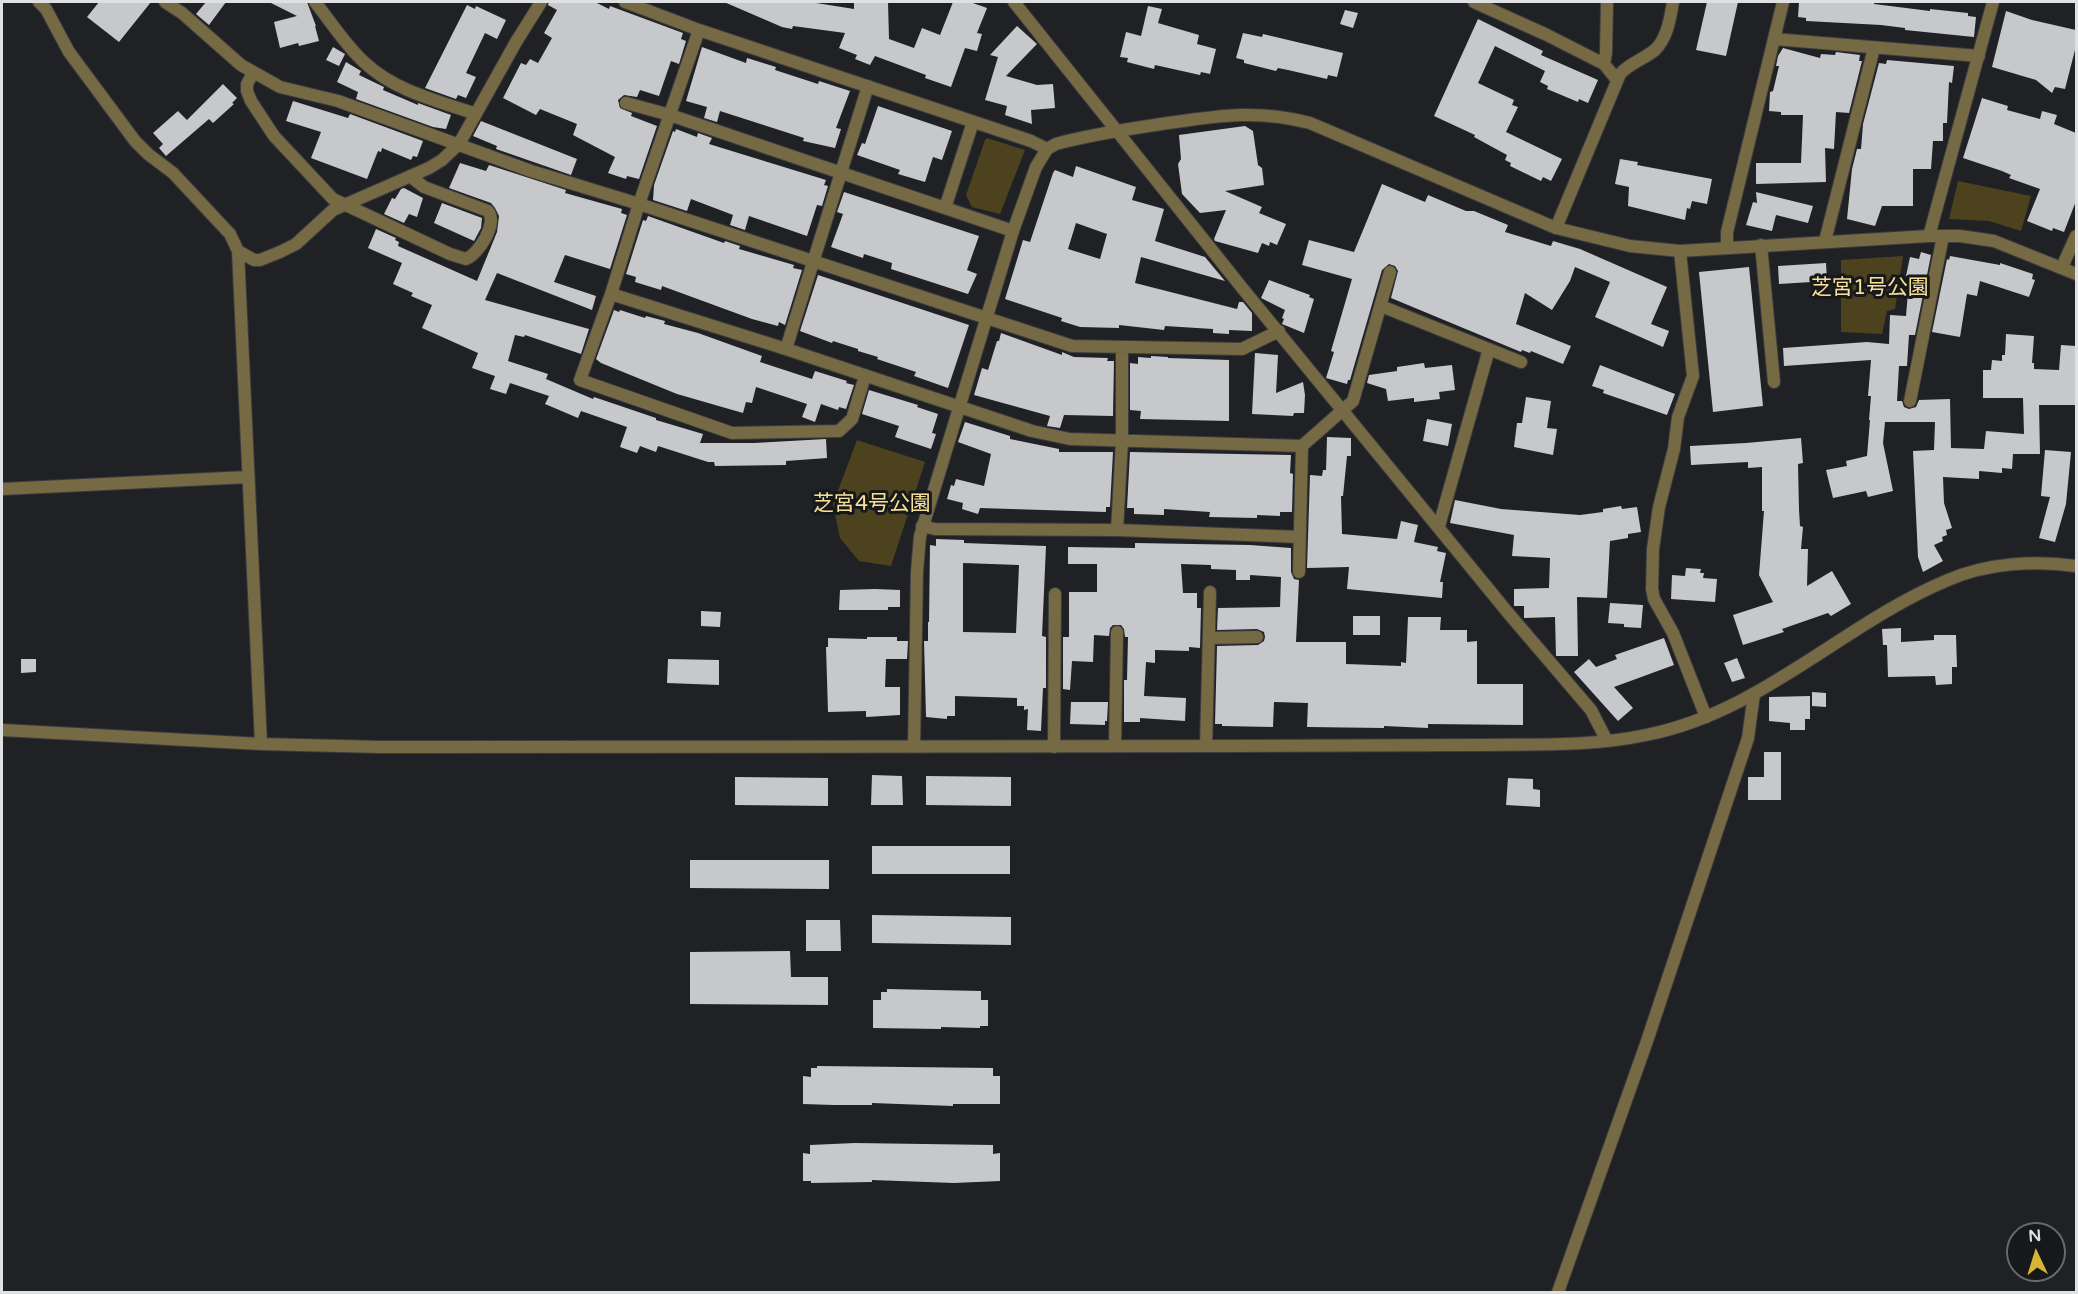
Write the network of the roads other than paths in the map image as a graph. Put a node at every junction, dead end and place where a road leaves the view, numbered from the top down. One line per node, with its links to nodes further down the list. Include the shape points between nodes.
1 (39, 2): 40 (street, via 69,52 135,141 178,177 230,234)
2 (165, 2): 17 (street)
3 (315, 2): 21 (street, via 371,69 406,89)
4 (541, 2): 21 (street)
5 (625, 2): 12 (street)
6 (1014, 2): 24 (street)
7 (1474, 2): 16 (street)
8 (1607, 2): 16 (street)
9 (1673, 2): 18 (street, via 1660,44 1629,66)
10 (1783, 2): 13 (street)
11 (1993, 2): 15 (street)
12 (699, 30): 19 (street); 22 (street)
13 (1774, 39): 14 (street); 39 (street, via 1727,232)
14 (1874, 48): 15 (street); 37 (street)
15 (1979, 56): 34 (street)
16 (1604, 64): 18 (street)
17 (253, 73): 25 (street, via 280,87 338,101); 29 (street, via 248,97 274,136)
18 (1617, 80): 32 (street)
19 (868, 86): 23 (street); 27 (street)
20 (626, 103): 22 (street)
21 (476, 114): 25 (street)
22 (670, 115): 27 (street); 30 (street)
23 (973, 122): 26 (street); 31 (street)
24 (1116, 131): 26 (street); 32 (street, via 1246,113 1295,119); 49 (street)
25 (459, 144): 28 (street, via 442,160); 30 (street)
26 (1047, 149): 33 (street, via 1036,167)
27 (841, 174): 31 (street); 42 (street)
28 (410, 176): 29 (street); 29 (street, via 424,187 491,214 492,222 477,253 466,259 450,254)
29 (343, 204): 40 (street, via 296,244 280,252 254,260)
30 (639, 204): 42 (street); 46 (street)
31 (945, 208): 33 (street)
32 (1556, 228): 41 (street, via 1630,246)
33 (1013, 231): 48 (street)
34 (1929, 236): 35 (street); 37 (street)
35 (1943, 236): 43 (street, via 1994,241); 56 (street)
36 (2076, 236): 43 (street)
37 (1825, 242): 38 (street)
38 (1761, 245): 39 (street); 55 (street)
39 (1727, 248): 41 (street)
40 (238, 251): 61 (street)
41 (1680, 251): 75 (street, via 1693,376 1678,417 1659,507 1652,589 1674,633)
42 (814, 262): 48 (street); 51 (street)
43 (2062, 267): 45 (street)
44 (1390, 272): 47 (street)
45 (2076, 274)
46 (611, 294): 51 (street); 54 (street, via 580,380 732,433 839,430 852,419)
47 (1381, 306): 52 (street); 58 (street, via 1354,398)
48 (987, 318): 50 (street, via 1072,346); 57 (street)
49 (1279, 331): 50 (street, via 1242,349); 58 (street)
50 (1122, 348): 59 (street)
51 (786, 349): 54 (street)
52 (1489, 349): 53 (street); 64 (street)
53 (1521, 362)
54 (865, 376): 57 (street)
55 (1774, 382)
56 (1910, 401)
57 (959, 406): 59 (street, via 1070,440); 63 (street)
58 (1343, 409): 60 (street); 64 (street)
59 (1122, 441): 60 (street); 65 (street)
60 (1302, 446): 66 (street)
61 (248, 477): 62 (street); 78 (street)
62 (2, 489)
63 (922, 526): 65 (street); 81 (street, via 917,572)
64 (1439, 526): 77 (street, via 1591,710)
65 (1117, 530): 66 (street)
66 (1299, 537): 68 (street)
67 (2076, 566): 74 (street, via 2043,562 2000,566 1951,578 1906,600)
68 (1299, 572)
69 (1210, 592): 73 (street)
70 (1055, 594): 82 (street)
71 (1117, 632): 79 (street)
72 (1257, 637): 73 (street)
73 (1209, 638): 80 (street)
74 (1754, 694): 75 (street); 83 (street, via 1748,738)
75 (1706, 717): 77 (street, via 1657,733)
76 (2, 730): 78 (street)
77 (1607, 741): 80 (street)
78 (261, 744): 81 (street)
79 (1115, 746): 80 (street); 82 (street)
80 (1206, 746)
81 (914, 747): 82 (street)
82 (1054, 747)
83 (1558, 1293)

